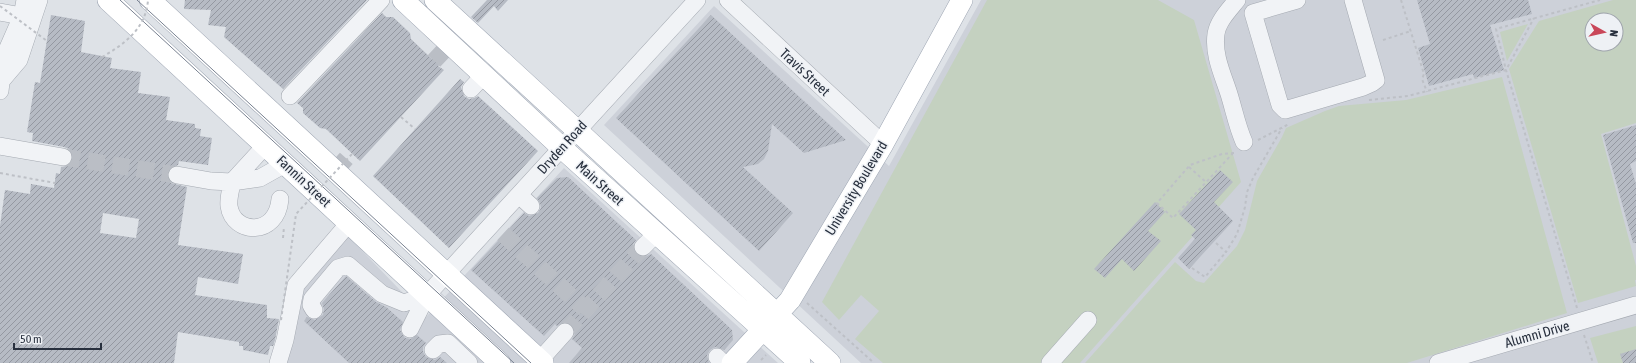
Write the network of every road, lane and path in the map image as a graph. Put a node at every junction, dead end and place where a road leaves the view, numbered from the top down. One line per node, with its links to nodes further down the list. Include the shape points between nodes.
1 (39, 0): 28 (street, via 20,60)
2 (102, 0): 18 (main road)
3 (108, 0): 18 (main road, Fannin Street)
4 (149, 0): 25 (path, bridge, via 141,24 133,36); 32 (main road, Fannin Street)
5 (381, 0): 30 (street)
6 (403, 0): 24 (main road, Main Street)
7 (435, 0): 21 (main road, Main Street)
8 (697, 0): 37 (street, Dryden Road)
9 (728, 0): 38 (street, Travis Street)
10 (962, 0): 38 (main road, University Boulevard)
11 (1237, 0): 41 (street, via 1223,18 1216,34 1218,60)
12 (1297, 0): 13 (street, via 1253,14 1280,105 1285,110 1368,85 1376,80)
13 (1353, 0)
14 (1401, 0): 19 (path)
15 (1600, 0): 17 (path)
16 (11, 8): 20 (street); 23 (path, bridge)
17 (1534, 18): 26 (path); 26 (path, via 1496,29)
18 (132, 22): 27 (main road, Fannin Street)
19 (1411, 31): 22 (path); 29 (path)
20 (7, 36): 28 (street)
21 (476, 38): 24 (street); 37 (main road, Main Street)
22 (1383, 40)
23 (47, 42)
24 (461, 54): 42 (main road, Main Street, via 478,82)
25 (102, 57)
26 (1506, 70): 29 (path); 66 (path)
27 (188, 74): 32 (main road, via 203,78 252,122 259,125 267,123); 39 (main road, Fannin Street)
28 (1, 86)
29 (1427, 92): 31 (path)
30 (290, 96)
31 (1362, 101)
32 (274, 115): 47 (main road, Fannin Street)
33 (401, 117): 36 (path)
34 (1293, 122): 35 (path)
35 (1282, 127): 41 (path); 56 (path, via 1253,178 1247,192 1239,228)
36 (415, 129)
37 (577, 130): 42 (street, Dryden Road); 63 (main road, Main Street)
38 (883, 144): 63 (main road, University Boulevard, via 790,300)
39 (266, 145): 45 (main road, Fannin Street); 47 (main road, via 275,138 284,138 293,142 322,168); 50 (street)
40 (0, 146): 44 (street)
41 (1243, 146): 46 (path); 51 (path)
42 (562, 148): 58 (street, Dryden Road, via 525,200); 68 (main road, Main Street, via 650,240)
43 (352, 154): 64 (path, bridge, via 296,214)
44 (63, 157)
45 (285, 164): 50 (street, via 260,178); 54 (main road, Fannin Street)
46 (1188, 166): 51 (path); 51 (path, via 1157,203 1173,218)
47 (334, 170): 58 (main road, Fannin Street)
48 (0, 173): 52 (path)
49 (177, 175): 50 (street)
50 (232, 182): 53 (street, via 229,208 240,224 259,228 268,224 279,209)
51 (1206, 182)
52 (55, 183)
53 (280, 199)
54 (349, 223): 58 (main road, via 361,224 415,273 424,277); 59 (main road, Fannin Street); 77 (street, via 296,284 286,340)
55 (1216, 243): 56 (path)
56 (1226, 252): 57 (path, via 1205,277)
57 (1192, 268)
58 (446, 274): 59 (street, Dryden Road); 76 (main road, Fannin Street)
59 (427, 295): 62 (street, via 404,303 382,294 348,265 338,268 312,300); 67 (street); 70 (main road, Fannin Street)
60 (806, 302): 81 (path)
61 (1636, 305): 66 (street, Alumni Drive)
62 (314, 310)
63 (777, 314): 68 (main road, University Boulevard); 80 (main road, Main Street)
64 (281, 320)
65 (1088, 320): 82 (street)
66 (1580, 321): 83 (street, Alumni Drive); 84 (path)
67 (410, 328)
68 (763, 329): 75 (main road, University Boulevard); 79 (main road, Main Street)
69 (565, 332): 76 (street)
70 (477, 341): 74 (street); 78 (main road, Fannin Street)
71 (433, 350): 74 (street, via 439,344 448,343)
72 (766, 355): 73 (path)
73 (761, 360)
74 (462, 361)
75 (724, 361)
76 (541, 362)
77 (278, 363)
78 (500, 363)
79 (800, 363)
80 (830, 363)
81 (874, 363)
82 (1050, 363)
83 (1438, 363)
84 (1592, 363)

